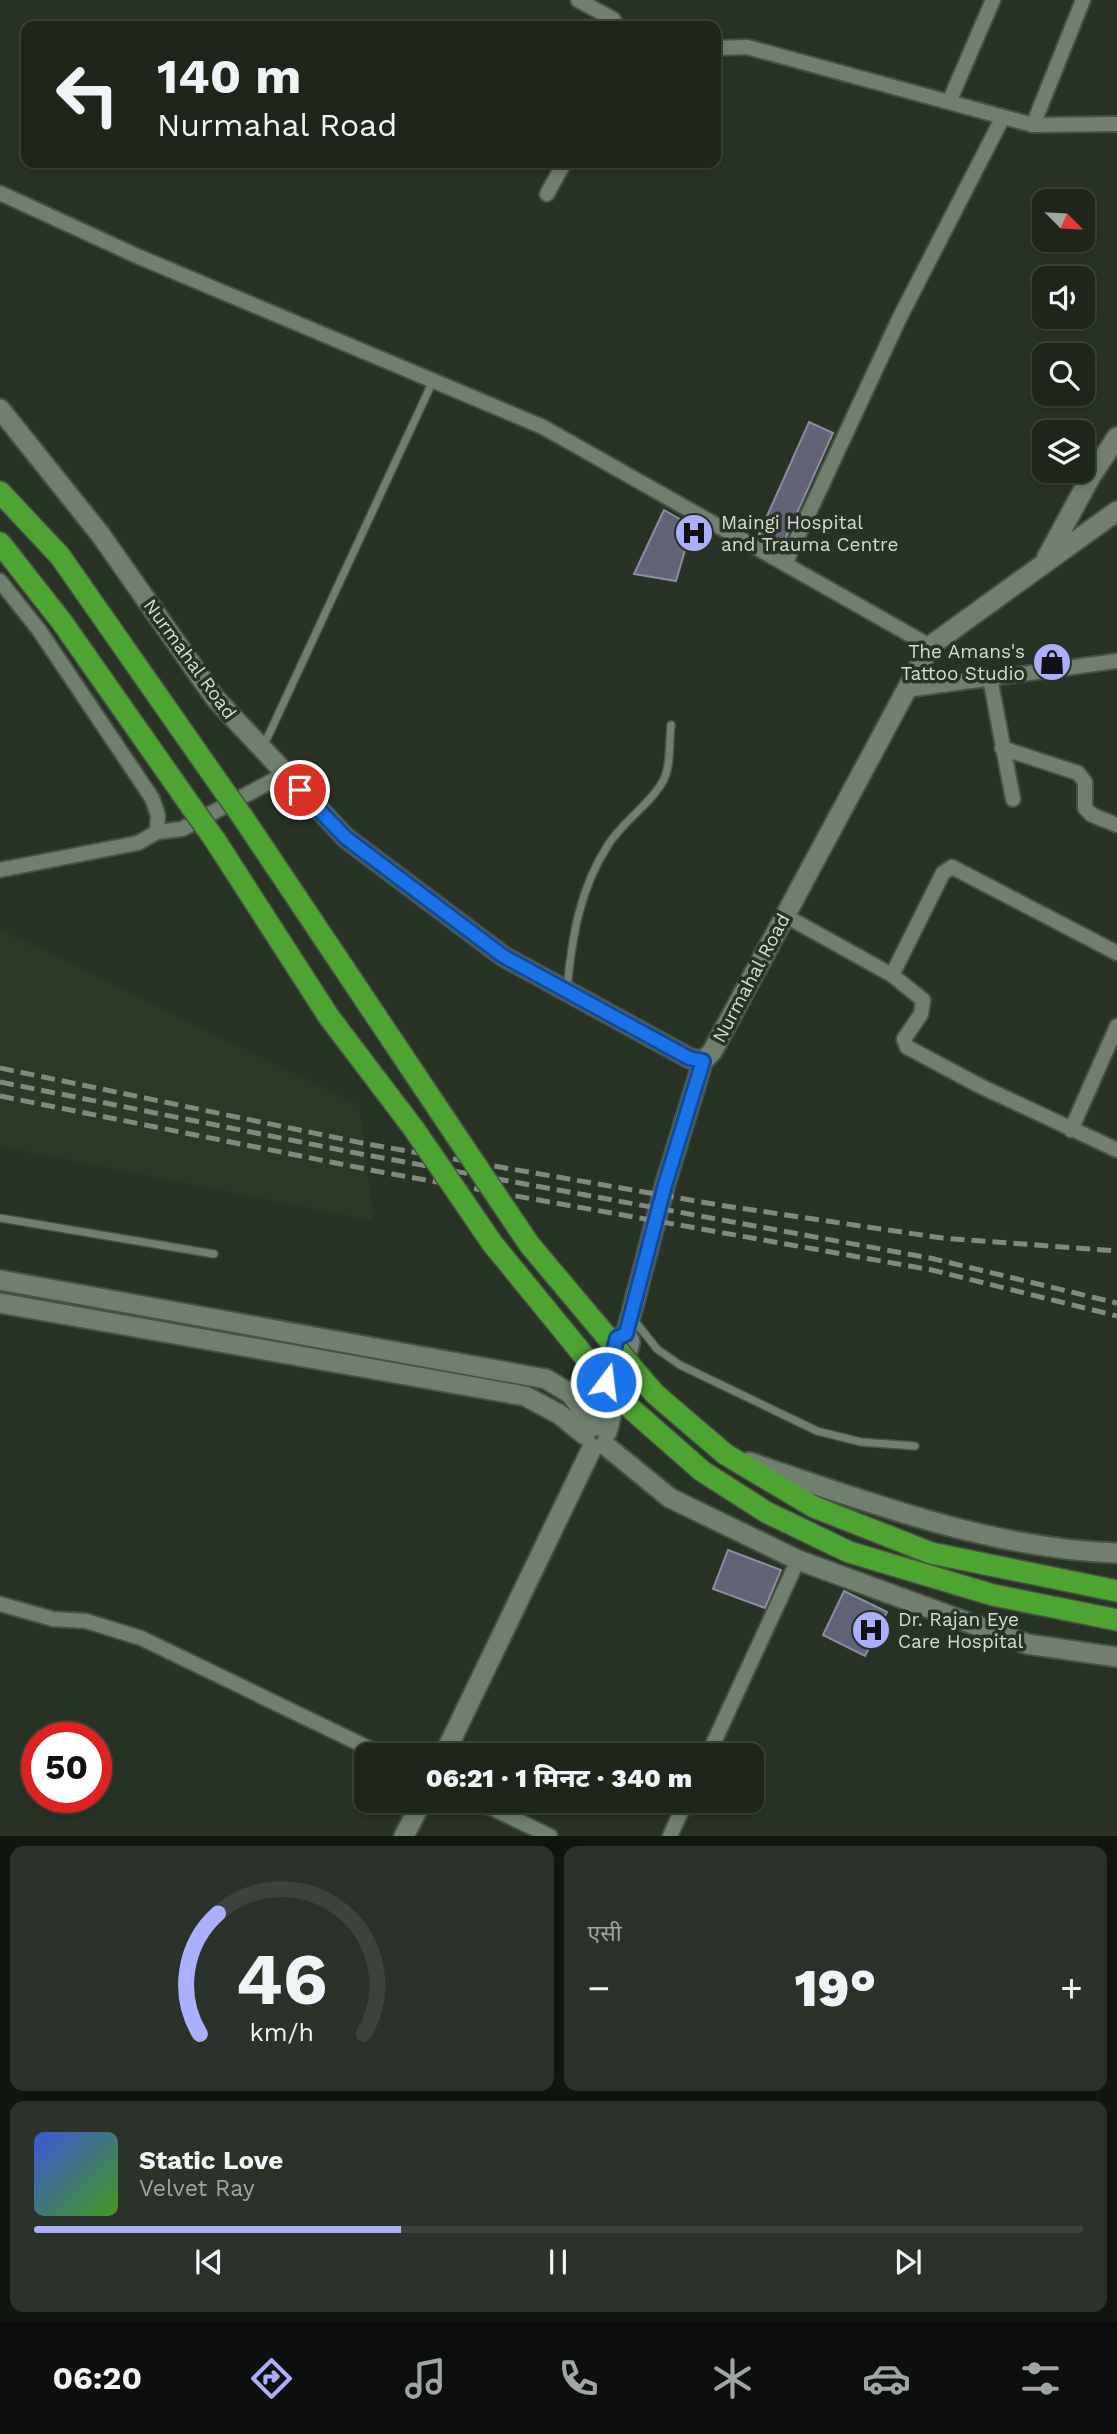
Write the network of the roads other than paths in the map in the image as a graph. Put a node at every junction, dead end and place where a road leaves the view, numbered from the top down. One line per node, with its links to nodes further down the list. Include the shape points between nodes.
1 (578, 0): 4 (street)
2 (993, 0): 6 (street)
3 (1083, 0): 9 (street)
4 (614, 21)
5 (721, 48): 6 (street, via 747,47)
6 (949, 103): 7 (street)
7 (1003, 117): 9 (street); 20 (street, via 900,317)
8 (1117, 124): 9 (street)
9 (1033, 125)
10 (561, 168): 12 (street)
11 (0, 193): 13 (street)
12 (547, 194)
13 (433, 381): 20 (street, via 543,427); 28 (lane)
14 (0, 409): 28 (main road, Nurmahal Road, via 100,534 215,698)
15 (1117, 437): 19 (main road)
16 (0, 492): 49 (highway, bridge, via 60,556 242,816 529,1244 655,1394)
17 (1117, 511): 19 (main road, Nurmahal Road)
18 (0, 543): 54 (highway, bridge, via 215,840 329,1017 492,1243 628,1406 702,1471 766,1513 849,1552 993,1595)
19 (1045, 561): 22 (main road, Nurmahal Road)
20 (785, 564): 22 (street)
21 (0, 581): 32 (street, via 39,630 152,798)
22 (930, 646): 25 (main road, Nurmahal Road)
23 (1117, 661): 24 (street)
24 (990, 678): 25 (street); 27 (street)
25 (906, 690): 34 (main road, Nurmahal Road)
26 (671, 725): 37 (lane, via 663,781 607,846 580,900)
27 (1002, 748): 30 (street); 31 (street, via 1078,773 1085,782 1085,808)
28 (262, 751): 29 (main road, Nurmahal Road)
29 (285, 774): 32 (street, via 182,829); 37 (main road, Nurmahal Road, via 346,838 503,956)
30 (1013, 799)
31 (1117, 825)
32 (157, 832): 33 (street, via 138,843)
33 (0, 870)
34 (784, 915): 36 (street); 39 (main road, Nurmahal Road, via 712,1052)
35 (1117, 953): 36 (street, via 952,867 943,873)
36 (892, 975): 40 (street, via 923,1000 905,1045)
37 (567, 991): 39 (main road, Nurmahal Road, via 689,1058)
38 (1117, 1026): 40 (street)
39 (703, 1061): 46 (main road)
40 (1071, 1130): 41 (street)
41 (1117, 1150)
42 (0, 1218): 43 (lane)
43 (214, 1254)
44 (0, 1280): 47 (main road, via 546,1379 571,1394)
45 (0, 1303): 47 (main road, via 525,1396)
46 (629, 1325): 47 (main road, via 617,1338); 48 (lane, via 680,1365 817,1431 861,1442)
47 (596, 1435): 51 (main road, via 670,1498); 57 (main road)
48 (915, 1446)
49 (725, 1454): 50 (main road, via 929,1519 993,1535); 52 (highway, via 814,1507 931,1553)
50 (1117, 1553)
51 (798, 1560): 55 (main road, via 1027,1644); 58 (street)
52 (1117, 1591)
53 (0, 1604): 56 (street, via 53,1619 86,1621 141,1638)
54 (1117, 1620)
55 (1117, 1657)
56 (358, 1743)
57 (450, 1743)
58 (714, 1743)
59 (416, 1813): 62 (main road)
60 (502, 1813): 63 (street)
61 (681, 1813): 64 (street)
62 (404, 1836)
63 (550, 1836)
64 (670, 1836)

